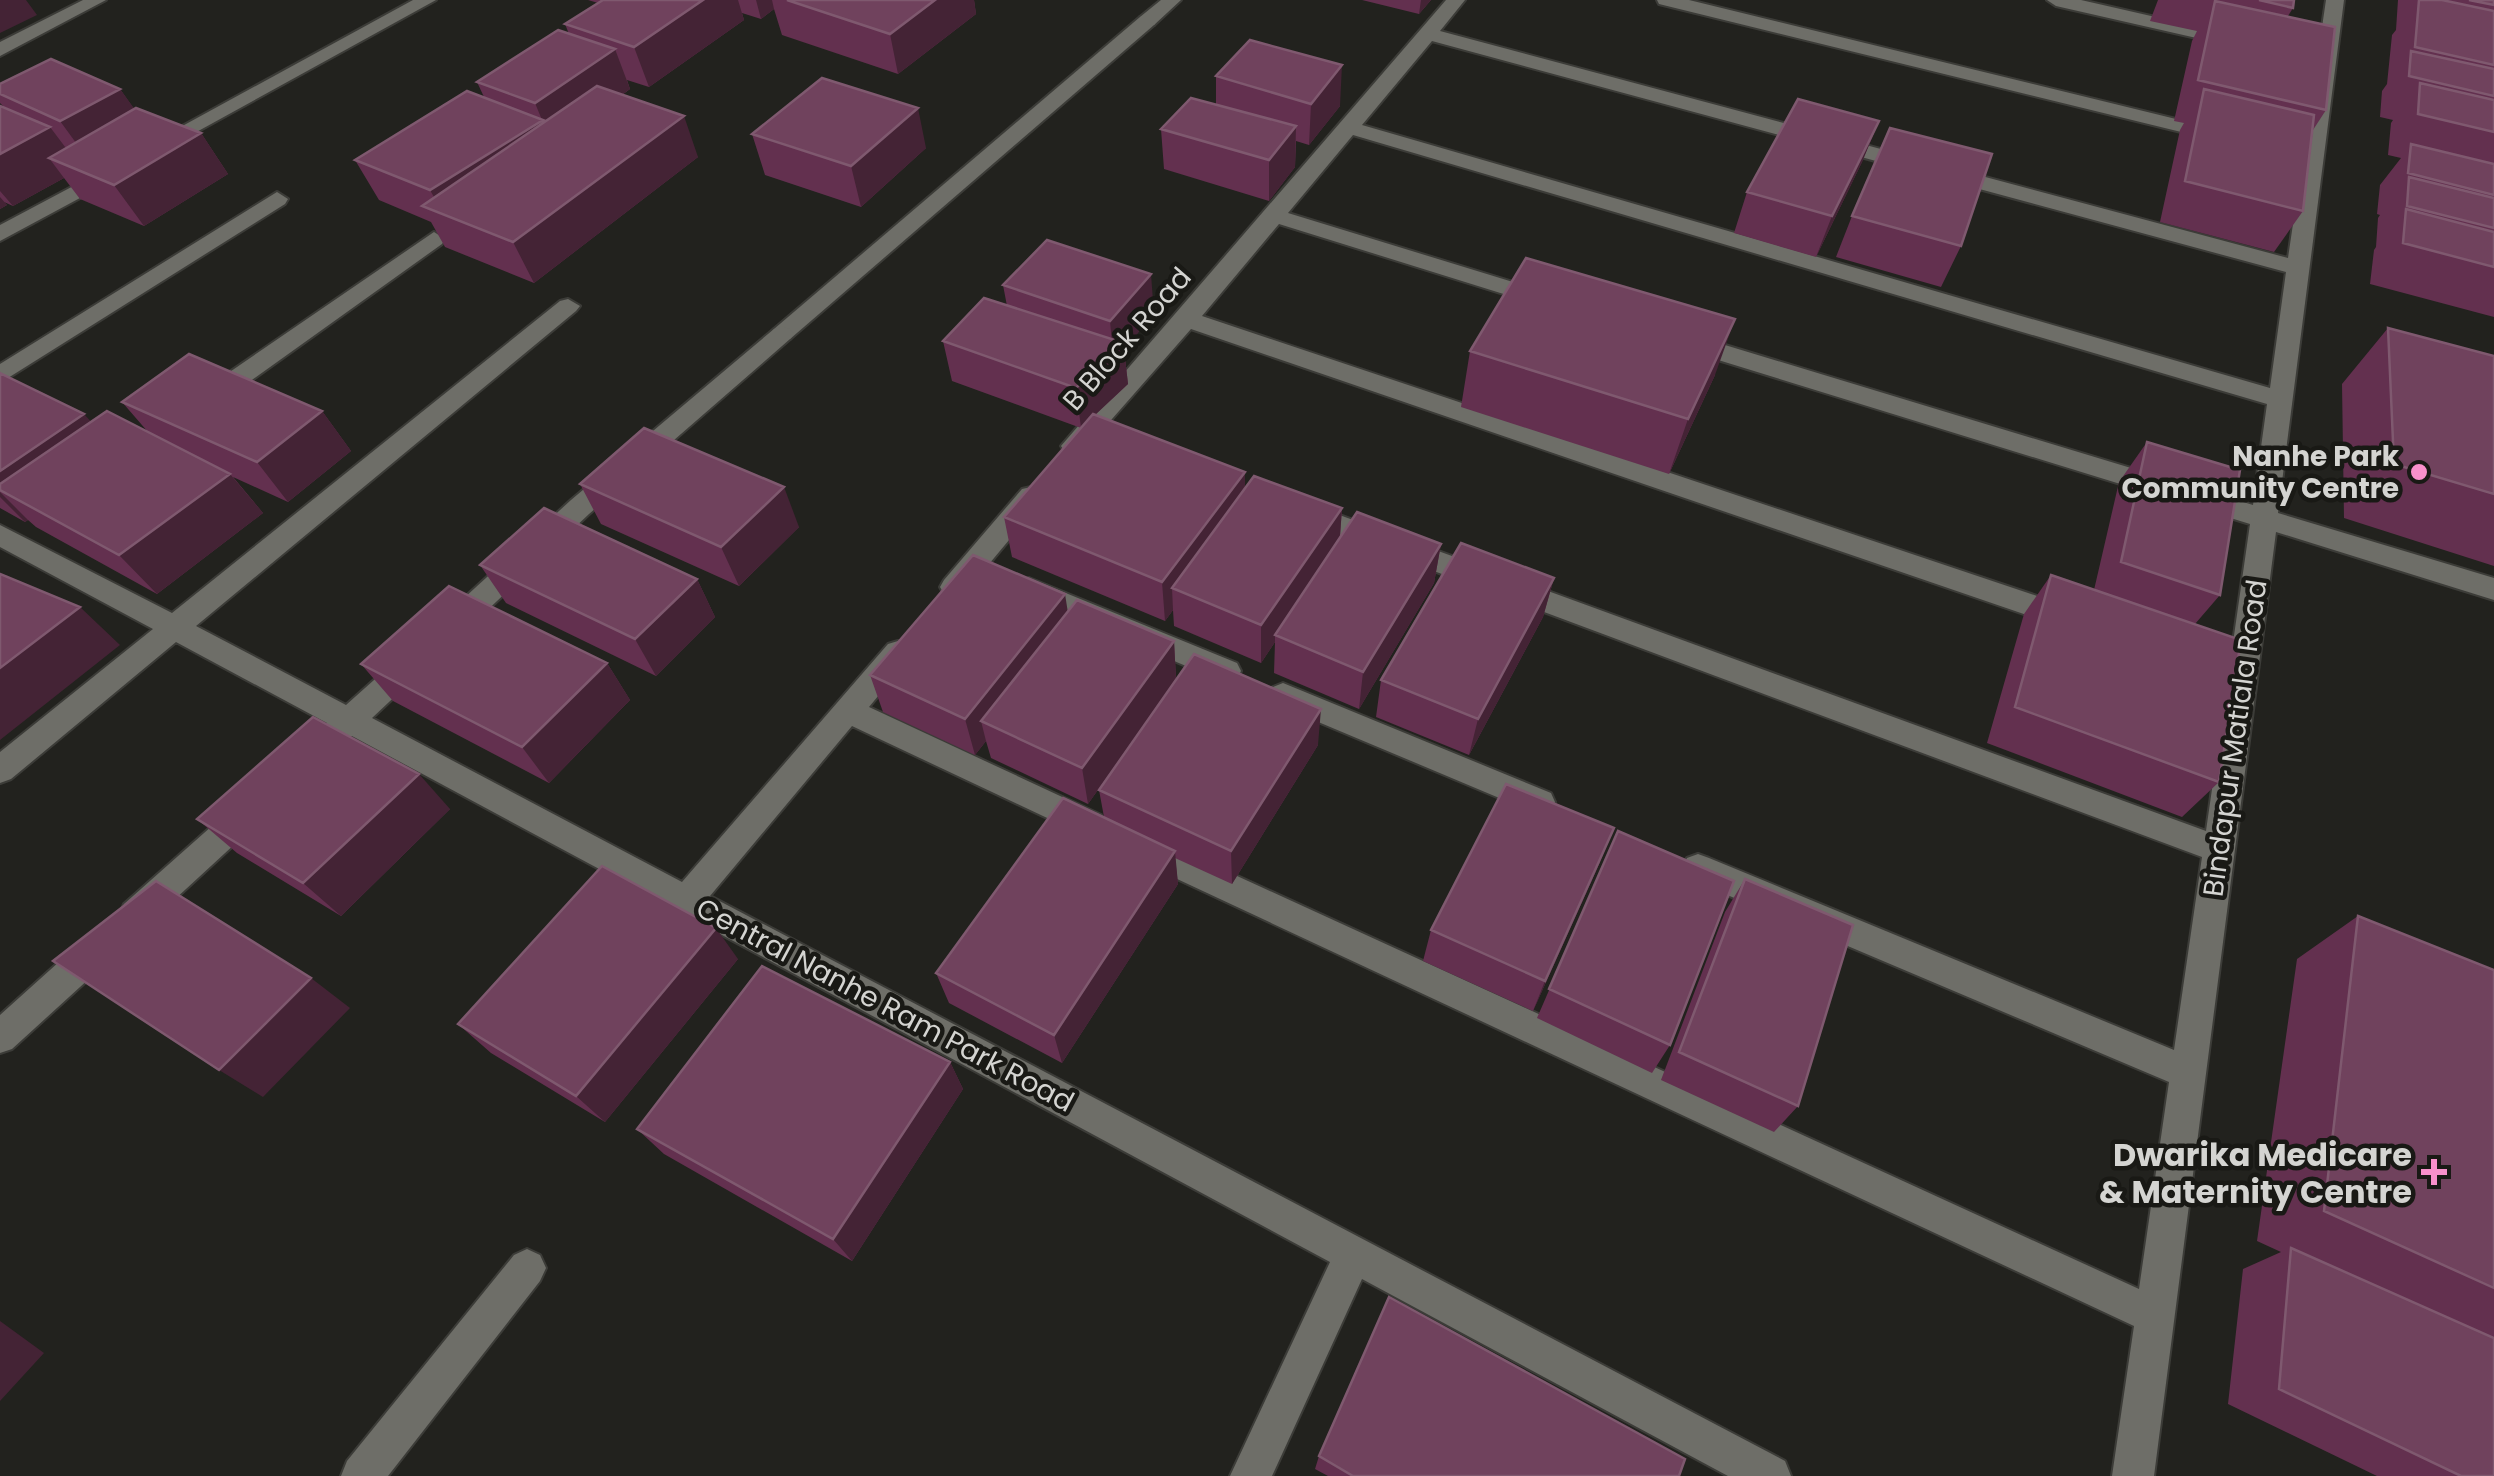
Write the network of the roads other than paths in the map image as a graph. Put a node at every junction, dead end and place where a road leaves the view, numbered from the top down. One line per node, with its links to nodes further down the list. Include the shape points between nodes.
1 (98, 0): 10 (street)
2 (427, 0): 15 (street)
3 (1172, 0): 37 (street, via 580,508)
4 (1456, 0): 8 (street, B Block Road)
5 (1666, 0): 12 (street)
6 (2056, 0): 9 (street)
7 (2335, 0): 17 (street, Bindapur Matiala Road, via 2303,156)
8 (1427, 34): 11 (street, B Block Road); 17 (street)
9 (2248, 43)
10 (0, 50)
11 (1347, 128): 14 (street, B Block Road); 23 (street)
12 (2236, 140)
13 (277, 198): 22 (street)
14 (1272, 215): 19 (street); 20 (street, B Block Road)
15 (0, 234)
16 (434, 240): 24 (street)
17 (2299, 268): 23 (street, Bindapur Matiala Road)
18 (568, 306): 34 (street)
19 (1578, 309)
20 (1184, 318): 25 (street, B Block Road); 33 (street)
21 (1654, 332): 28 (street)
22 (0, 375)
23 (2281, 400): 28 (street, Bindapur Matiala Road)
24 (182, 418)
25 (1086, 432): 26 (street); 30 (street, B Block Road)
26 (1124, 446)
27 (1272, 500): 42 (street)
28 (2266, 520): 31 (street); 42 (street, Bindapur Matiala Road, via 2234,675)
29 (8, 538): 34 (street, Central Nanhe Ram Park Road)
30 (972, 565): 32 (street, B Block Road); 41 (street)
31 (2494, 589)
32 (935, 609)
33 (2092, 626)
34 (175, 630): 37 (street, Central Nanhe Ram Park Road); 39 (street)
35 (910, 638): 36 (street)
36 (848, 711): 44 (street); 49 (street)
37 (349, 721): 38 (street); 44 (street, Central Nanhe Ram Park Road)
38 (320, 748)
39 (0, 770)
40 (276, 787): 45 (street)
41 (1562, 812)
42 (2220, 850): 46 (street, Bindapur Matiala Road)
43 (1673, 858): 46 (street)
44 (687, 900): 47 (street, Central Nanhe Ram Park Road)
45 (0, 1037)
46 (2189, 1073): 49 (street, Bindapur Matiala Road)
47 (1353, 1255): 51 (street); 52 (street, Central Nanhe Ram Park Road)
48 (527, 1268): 50 (street)
49 (2155, 1316): 53 (street, Bindapur Matiala Road)
50 (362, 1476)
51 (1251, 1476)
52 (1770, 1476)
53 (2133, 1476)

